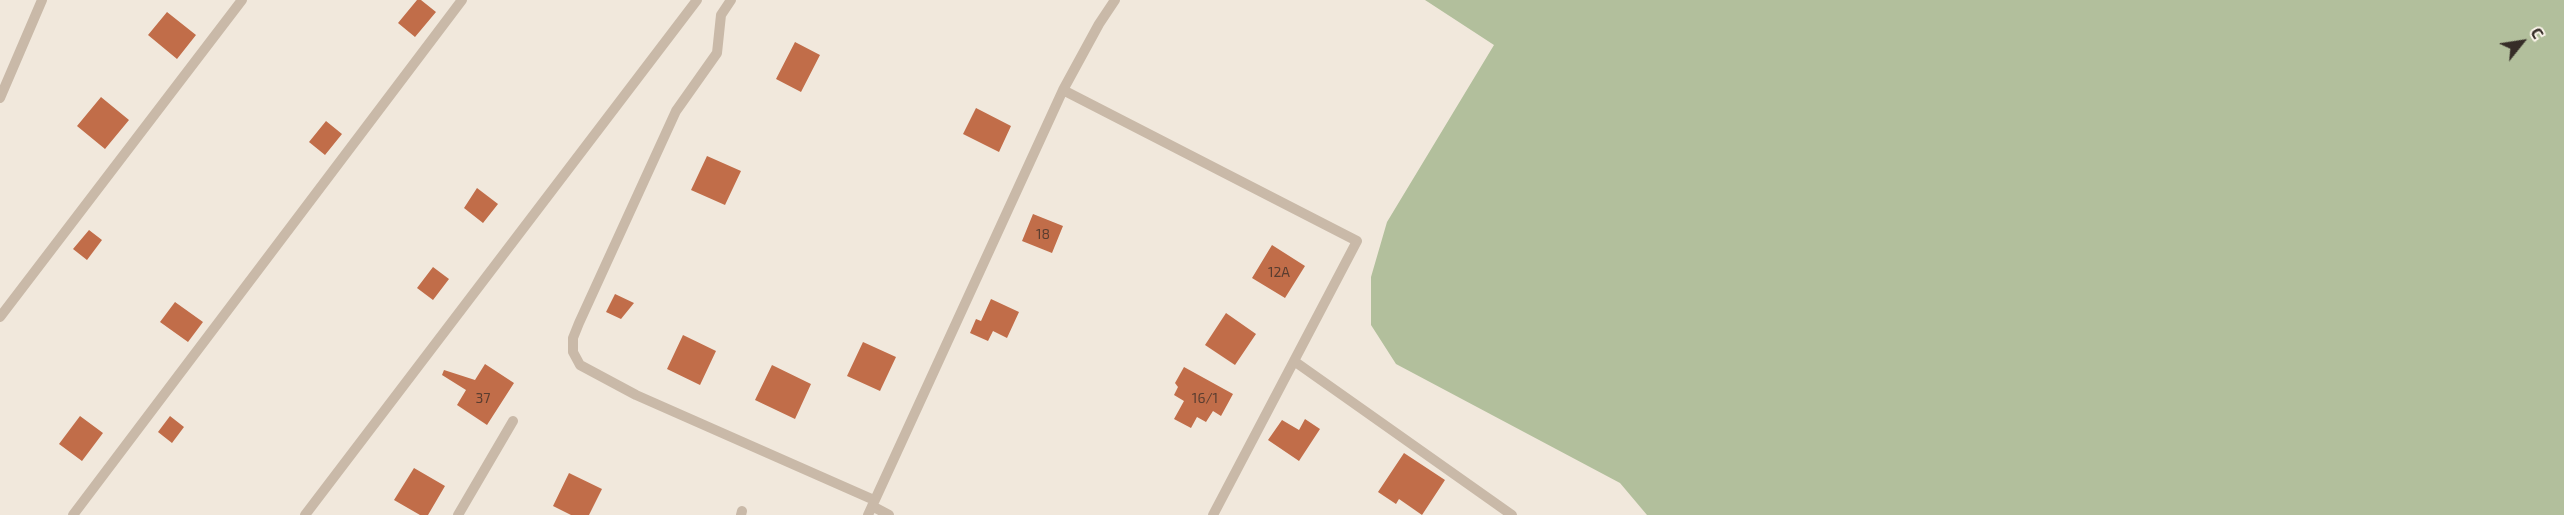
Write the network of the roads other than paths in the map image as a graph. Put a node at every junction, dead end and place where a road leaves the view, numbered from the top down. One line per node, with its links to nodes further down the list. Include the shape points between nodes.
1 (42, 0): 8 (lane)
2 (242, 0): 9 (lane)
3 (462, 0): 13 (lane)
4 (697, 0): 14 (lane)
5 (731, 0): 12 (lane, via 721,15 717,53 676,111 579,323 573,352 580,365 636,395)
6 (1116, 0): 7 (lane)
7 (1063, 90): 10 (lane, via 1357,241); 12 (lane)
8 (0, 98)
9 (0, 317)
10 (1294, 361): 17 (lane); 18 (lane)
11 (513, 421): 15 (lane)
12 (871, 507): 16 (lane)
13 (73, 515)
14 (305, 515)
15 (458, 515)
16 (890, 515)
17 (1213, 515)
18 (1512, 515)

